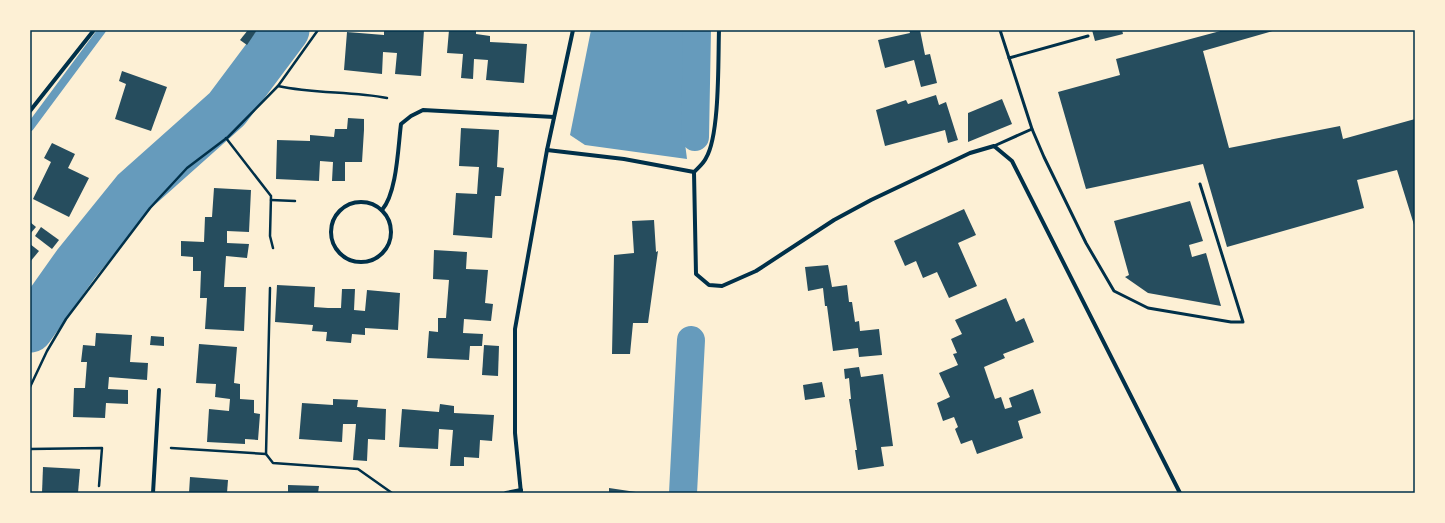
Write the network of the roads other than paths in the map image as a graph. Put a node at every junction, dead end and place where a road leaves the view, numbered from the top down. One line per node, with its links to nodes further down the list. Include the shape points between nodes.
1 (94, 30): 7 (street)
2 (573, 30): 8 (street)
3 (718, 30): 12 (street, via 713,138 706,158)
4 (1000, 30): 6 (lane)
5 (1088, 36): 6 (lane)
6 (1009, 58): 9 (lane)
7 (30, 111)
8 (554, 117): 11 (street); 14 (street, via 423,110 411,116 401,124 393,182 388,204)
9 (1032, 129): 10 (lane); 13 (lane, via 1086,243 1114,291 1148,308 1243,322)
10 (994, 146): 12 (street, via 970,153 870,200 834,220 756,271 722,286 709,285 696,274); 19 (street, via 1012,161)
11 (547, 150): 12 (street, via 624,159); 16 (street, via 515,329 516,433)
12 (694, 172)
13 (1200, 184)
14 (382, 210): 14 (street, via 360,202 342,208 331,225 330,235 339,254 347,260 367,262 377,258 384,251 390,242 392,232)
15 (159, 390): 17 (street)
16 (521, 492): 18 (street)
17 (153, 493)
18 (506, 493)
19 (1180, 493)

